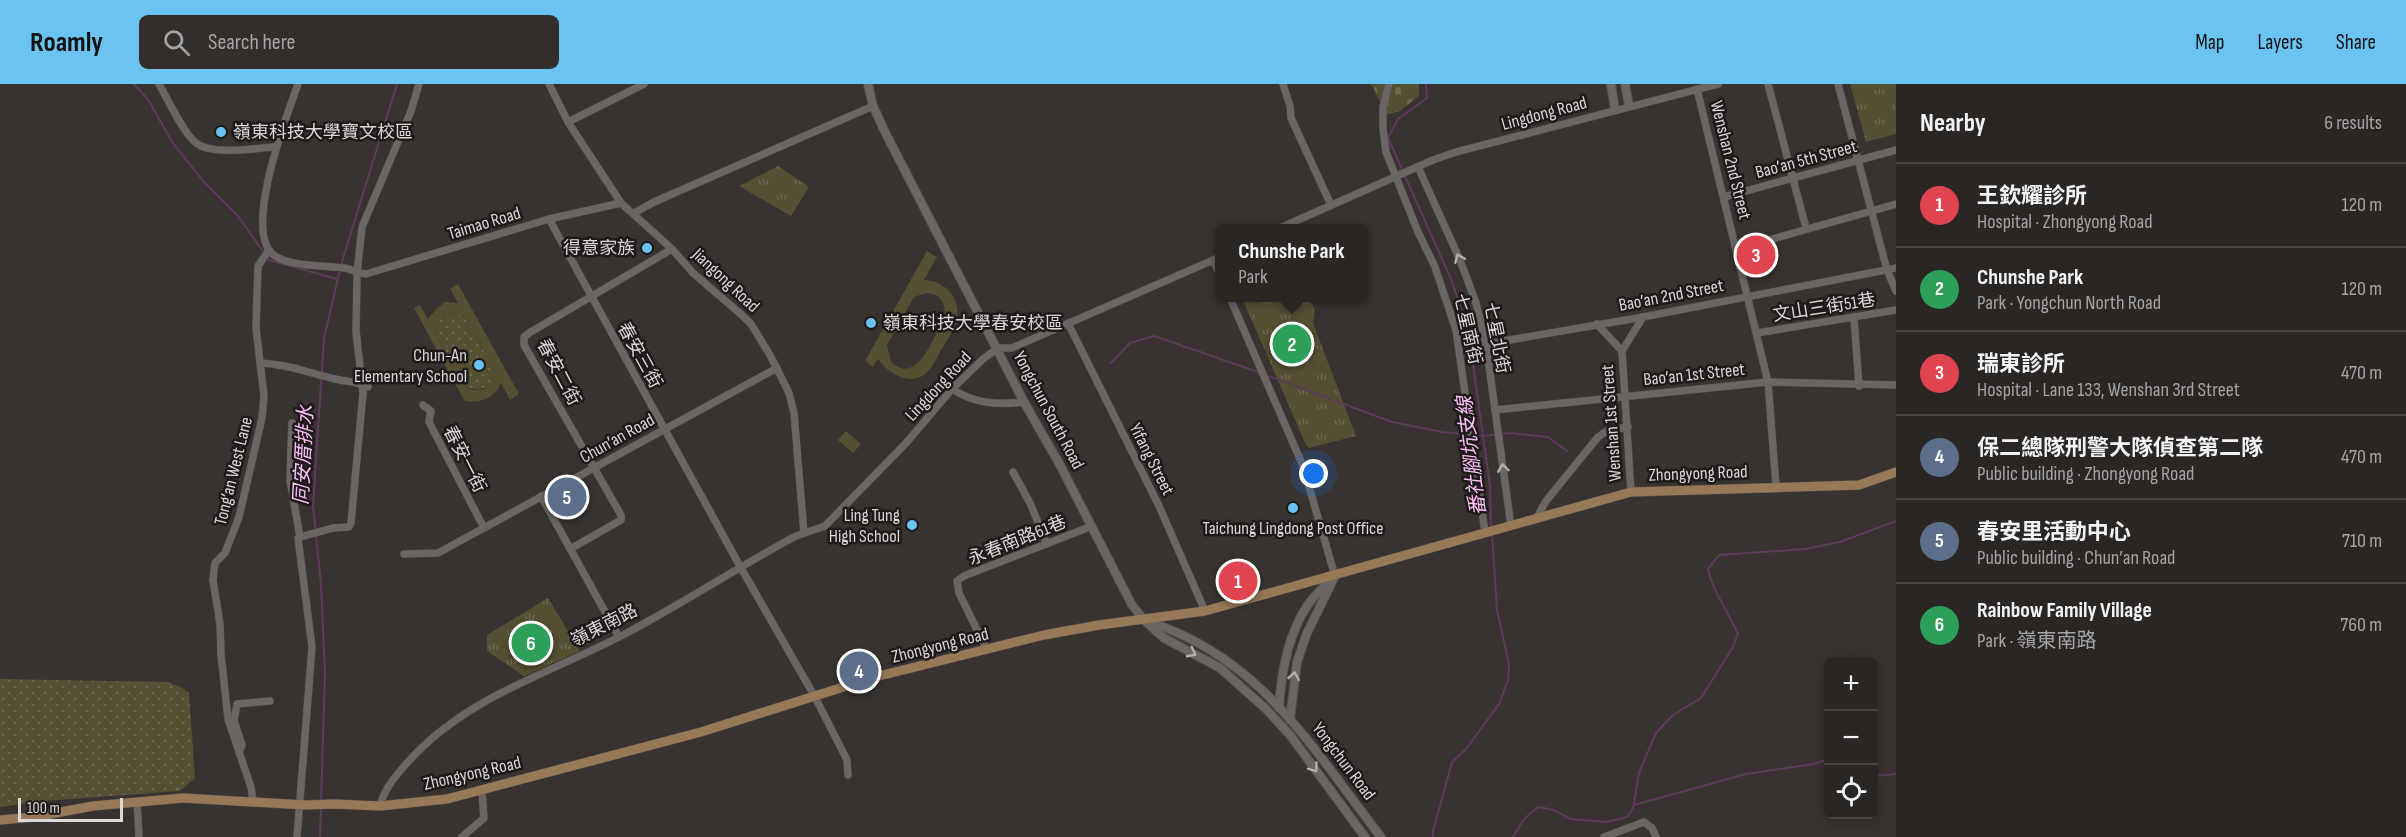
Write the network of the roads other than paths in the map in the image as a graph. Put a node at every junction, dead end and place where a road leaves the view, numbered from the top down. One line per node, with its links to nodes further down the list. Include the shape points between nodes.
1 (159, 84): 19 (street, via 202,147)
2 (298, 84): 19 (street)
3 (419, 84): 40 (street, via 365,218)
4 (549, 84): 18 (street, Jiangong Road)
5 (644, 84): 18 (street)
6 (868, 84): 15 (street, Yongchun South Road)
7 (1283, 84): 28 (street, via 1291,118)
8 (1389, 84): 23 (street, 七星南街, via 1383,129 1386,152)
9 (1611, 84): 17 (street)
10 (1625, 84): 16 (street)
11 (1718, 84): 14 (street, Lingdong Road)
12 (1768, 84): 24 (street)
13 (1838, 84): 21 (street)
14 (1697, 89): 16 (street, Lingdong Road); 25 (street, Wenshan 2nd Street)
15 (873, 106): 30 (street); 52 (street, Yongchun South Road)
16 (1629, 106): 17 (street, Lingdong Road)
17 (1615, 110): 22 (street, Lingdong Road, via 1456,152)
18 (568, 122): 26 (street, Jiangong Road)
19 (275, 147): 36 (street, via 264,219)
20 (1896, 150): 21 (street, Bao’an 5th Street)
21 (1857, 160): 24 (street, Bao’an 5th Street); 29 (street)
22 (1416, 168): 23 (street, Lingdong Road); 51 (street, 七星北街, one-way to 22, via 1460,260)
23 (1398, 176): 28 (street); 78 (street, 七星南街, via 1456,330)
24 (1792, 177): 25 (street, Bao’an 5th Street); 33 (street)
25 (1724, 197): 35 (street, Wenshan 2nd Street)
26 (621, 203): 30 (street, Jiangong Road); 31 (street, Taimao Road)
27 (1896, 204): 29 (street)
28 (1330, 205): 32 (street)
29 (1872, 211): 33 (street); 39 (street)
30 (634, 213): 34 (street, Jiangong Road)
31 (549, 219): 40 (street, Taimao Road, via 366,274); 43 (street, 春安三街)
32 (1289, 224)
33 (1806, 228): 35 (street)
34 (672, 249): 43 (street, 春安二街); 55 (street, Jiangong Road, via 751,324)
35 (1737, 249): 42 (street, Wenshan 2nd Street)
36 (269, 250): 40 (street, via 281,259); 54 (street, Tong’an West Lane, via 258,266 256,328)
37 (1215, 259): 48 (street, Lingdong Road)
38 (1896, 268): 39 (street, Bao’an 2nd Street)
39 (1887, 270): 41 (street); 42 (street, Bao’an 2nd Street)
40 (357, 273): 57 (street, via 356,331)
41 (1896, 291)
42 (1748, 296): 46 (street, Bao’an 2nd Street); 50 (street, Wenshan 2nd Street)
43 (591, 297): 67 (street, 春安三街); 68 (street, 春安二街, via 529,333 524,345)
44 (1232, 302): 85 (street, via 1303,466)
45 (1896, 310): 47 (street, 文山三街51巷)
46 (1643, 317): 49 (street, Bao’an 2nd Street); 53 (street)
47 (1854, 318): 50 (street, 文山三街51巷); 59 (street)
48 (1068, 323): 52 (street, Lingdong Road, via 1012,348); 86 (street, Yifang Street, via 1159,506)
49 (1597, 324): 51 (street, Bao’an 2nd Street); 53 (street)
50 (1757, 333): 56 (street, Wenshan 2nd Street)
51 (1486, 344): 64 (street, 七星北街)
52 (998, 348): 60 (street, Lingdong Road); 62 (street, Yongchun South Road)
53 (1622, 351): 61 (street, Wenshan 1st Street)
54 (260, 363): 57 (street, via 281,364); 96 (street, Tong’an West Lane, via 264,396 257,447 239,517 225,553 215,563 214,573 228,719)
55 (777, 368): 67 (street, Chun’an Road); 79 (street, Jiangong Road, via 794,413)
56 (1768, 382): 59 (street, Bao’an 1st Street); 61 (street, Bao’an 1st Street); 71 (street, Wenshan 2nd Street)
57 (365, 385): 80 (street, via 351,523 349,527)
58 (1896, 385): 59 (street, Bao’an 1st Street)
59 (1859, 386)
60 (952, 389): 62 (street, via 979,402); 79 (street, Lingdong Road, via 907,442 825,526)
61 (1626, 396): 64 (street, Bao’an 1st Street); 66 (street, Wenshan 1st Street)
62 (1024, 402): 75 (street, Yongchun South Road)
63 (423, 405): 77 (street, 春安一街, via 431,411 429,422)
64 (1495, 410): 76 (street, 七星北街, one-way to 64)
65 (292, 423): 80 (street, via 290,480)
66 (1628, 427): 72 (street, Wenshan 1st Street); 74 (street, via 1598,437)
67 (664, 429): 68 (street, Chun’an Road); 84 (street, 春安三街)
68 (594, 468): 73 (street, Chun’an Road); 82 (street, 春安二街, via 621,520)
69 (1013, 472): 81 (street)
70 (1896, 472): 71 (main road, Zhongyong Road, via 1859,485)
71 (1776, 486): 72 (main road, Zhongyong Road)
72 (1631, 492): 74 (main road, Zhongyong Road)
73 (541, 496): 77 (street, Chun’an Road); 82 (street)
74 (1536, 519): 76 (main road, Zhongyong Road)
75 (1092, 526): 81 (street, 永春南路61巷); 87 (street, Yongchun South Road, via 1132,605)
76 (1507, 527): 78 (main road, Zhongyong Road)
77 (484, 528): 83 (street, Chun’an Road, via 438,553)
78 (1487, 532): 85 (main road, Zhongyong Road)
79 (804, 533): 84 (street, 嶺東南路)
80 (302, 536): 101 (street, via 298,538 312,647)
81 (1047, 544): 89 (street, 永春南路61巷, via 957,581)
82 (570, 549): 88 (street)
83 (404, 554)
84 (741, 568): 88 (street, 嶺東南路); 90 (street)
85 (1335, 576): 86 (main road, Zhongyong Road); 92 (street, via 1307,605 1296,628 1282,677); 93 (street, one-way to 85, via 1297,663)
86 (1205, 611): 87 (main road, Zhongyong Road)
87 (1144, 620): 89 (main road, Zhongyong Road, via 1044,635); 92 (street, via 1174,630 1223,658 1251,678); 94 (street, Yongchun South Road, one-way to 94, via 1164,638 1220,668)
88 (619, 637): 102 (street, 嶺東南路, via 517,683 455,720 402,769 382,795)
89 (987, 650): 90 (main road, Zhongyong Road, via 875,677)
90 (815, 697): 97 (street, via 847,760); 98 (main road, Zhongyong Road)
91 (270, 701): 96 (street, via 237,704 234,720 242,745)
92 (1279, 706): 93 (street, Yongchun Road); 94 (street)
93 (1290, 719): 95 (street); 108 (street, Yongchun Road)
94 (1278, 721): 95 (street, Yongchun Road)
95 (1290, 735): 107 (street, Yongchun Road, one-way to 107)
96 (239, 752): 100 (street, Tong’an West Lane)
97 (848, 775)
98 (482, 791): 102 (main road, Zhongyong Road); 106 (street, via 484,818)
99 (137, 802): 100 (main road, via 183,798); 103 (main road); 104 (street)
100 (253, 802): 101 (main road)
101 (303, 805): 102 (main road, Zhongyong Road); 105 (street)
102 (380, 806)
103 (0, 820)
104 (139, 837)
105 (297, 837)
106 (462, 837)
107 (1365, 837)
108 (1381, 837)
109 (1604, 837): 110 (street, via 1644,822)
110 (1656, 837)

